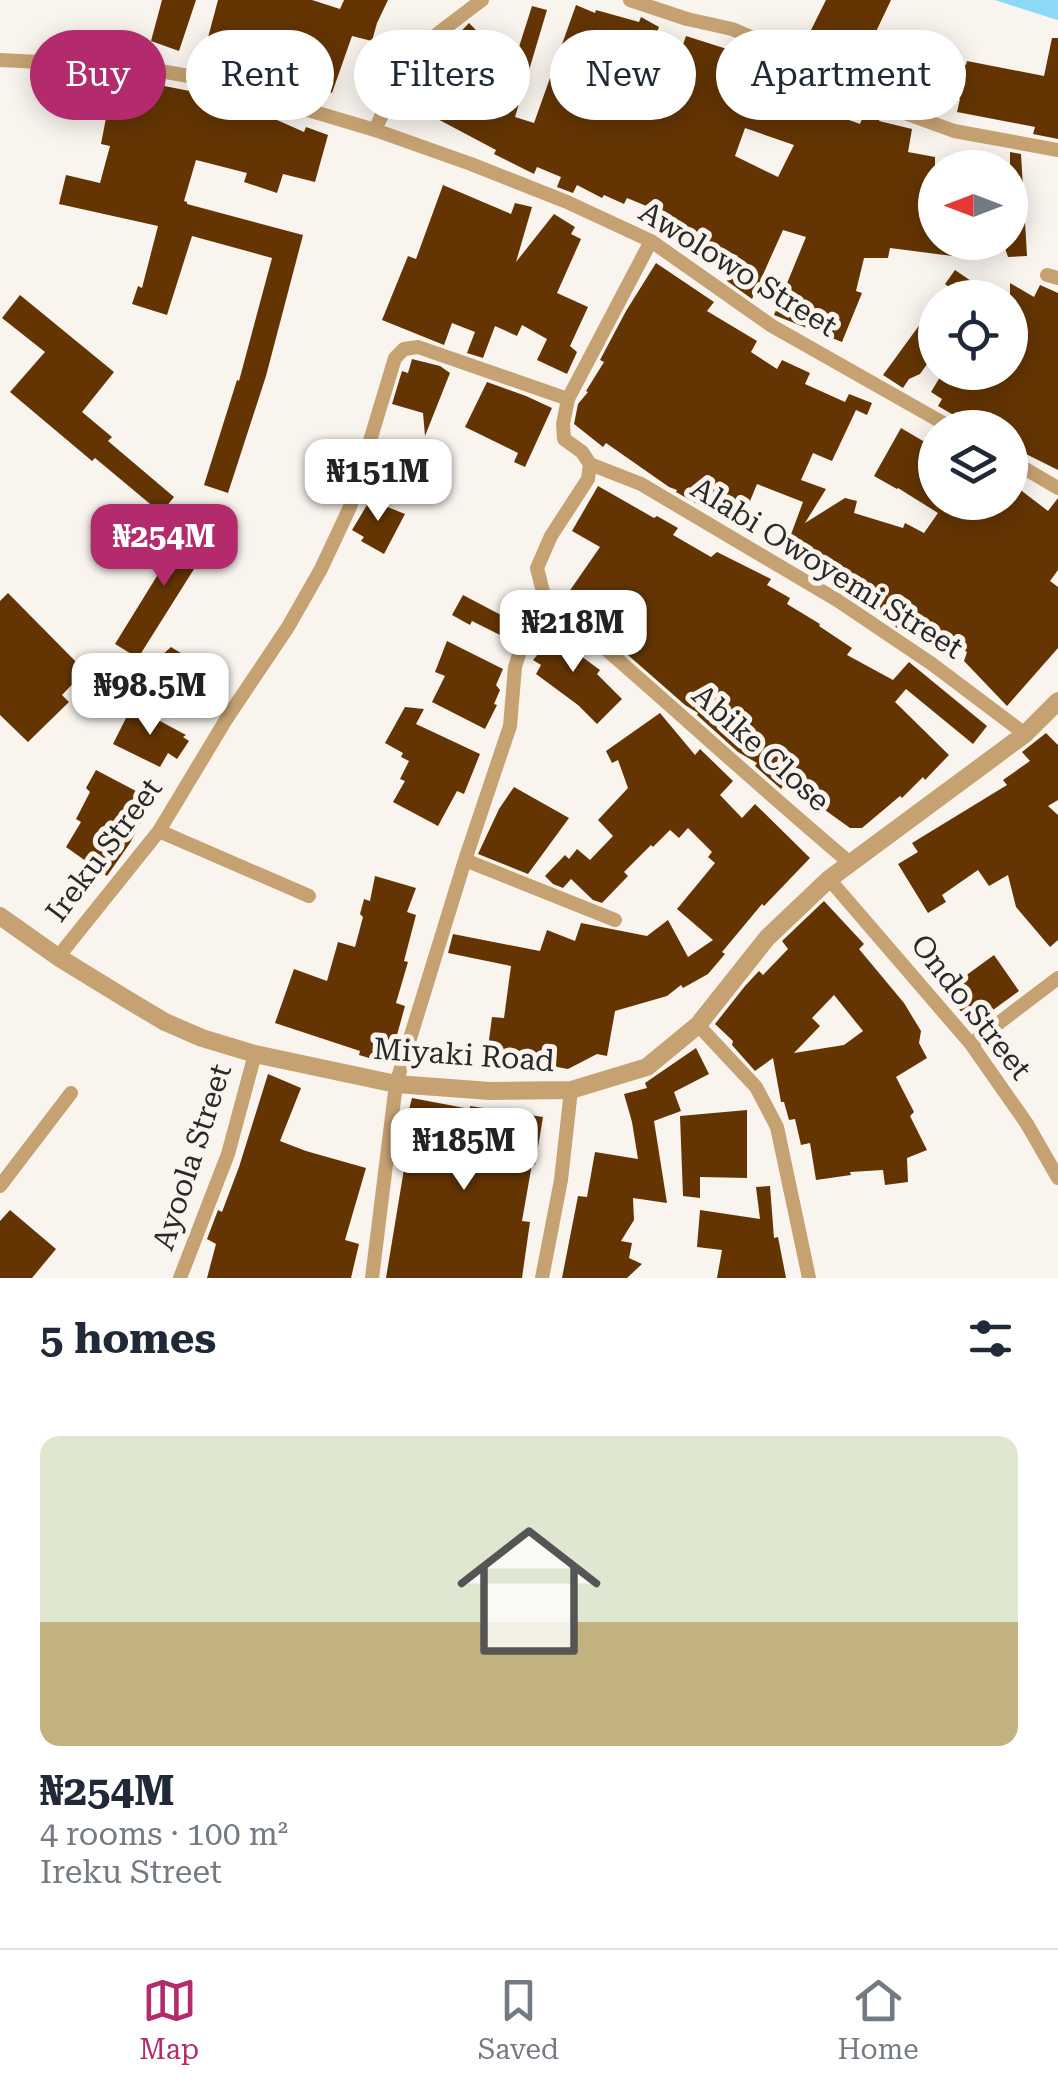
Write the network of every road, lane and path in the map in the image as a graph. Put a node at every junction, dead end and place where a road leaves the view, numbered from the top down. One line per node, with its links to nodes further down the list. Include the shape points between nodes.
1 (482, 0): 4 (street, via 424,44 398,79)
2 (630, 0): 5 (street, via 732,29 954,131)
3 (0, 60): 4 (street, Awolowo Street, via 138,66)
4 (376, 130): 6 (street, Awolowo Street, via 567,202)
5 (1058, 150)
6 (651, 242): 7 (street); 8 (street, Awolowo Street, via 772,326)
7 (568, 399): 9 (street, via 564,438); 15 (street, Ireku Street, via 418,348 395,358 350,506 321,569)
8 (920, 410)
9 (590, 464): 12 (street, via 588,479 537,568); 14 (street, Alabi Owoyemi Street, via 641,484 837,600)
10 (1028, 470): 11 (street)
11 (1058, 488)
12 (544, 596): 16 (street, via 515,667 510,726); 17 (street, Abike Close)
13 (1056, 709): 14 (street, Miyaki Road)
14 (1025, 734): 17 (street, Miyaki Road)
15 (159, 832): 19 (street); 22 (street, Ireku Street)
16 (466, 860): 21 (street); 27 (street)
17 (850, 863): 18 (street, Miyaki Road)
18 (829, 879): 24 (street, Miyaki Road, via 767,938); 25 (street, Ondo Street)
19 (309, 896)
20 (0, 916): 22 (street, Miyaki Road)
21 (614, 920)
22 (58, 957): 26 (street, Miyaki Road, via 165,1022)
23 (1058, 978): 25 (street)
24 (698, 1024): 28 (street, Miyaki Road, via 647,1067); 35 (street, via 756,1087 777,1127)
25 (971, 1044): 30 (street, Ondo Street)
26 (255, 1054): 27 (street, Miyaki Road); 32 (street, Ayoola Street, via 228,1154)
27 (396, 1084): 28 (street, Miyaki Road); 33 (street)
28 (572, 1090): 34 (street)
29 (71, 1093): 31 (street)
30 (1058, 1178)
31 (0, 1186)
32 (180, 1278)
33 (372, 1278)
34 (542, 1278)
35 (809, 1278)

